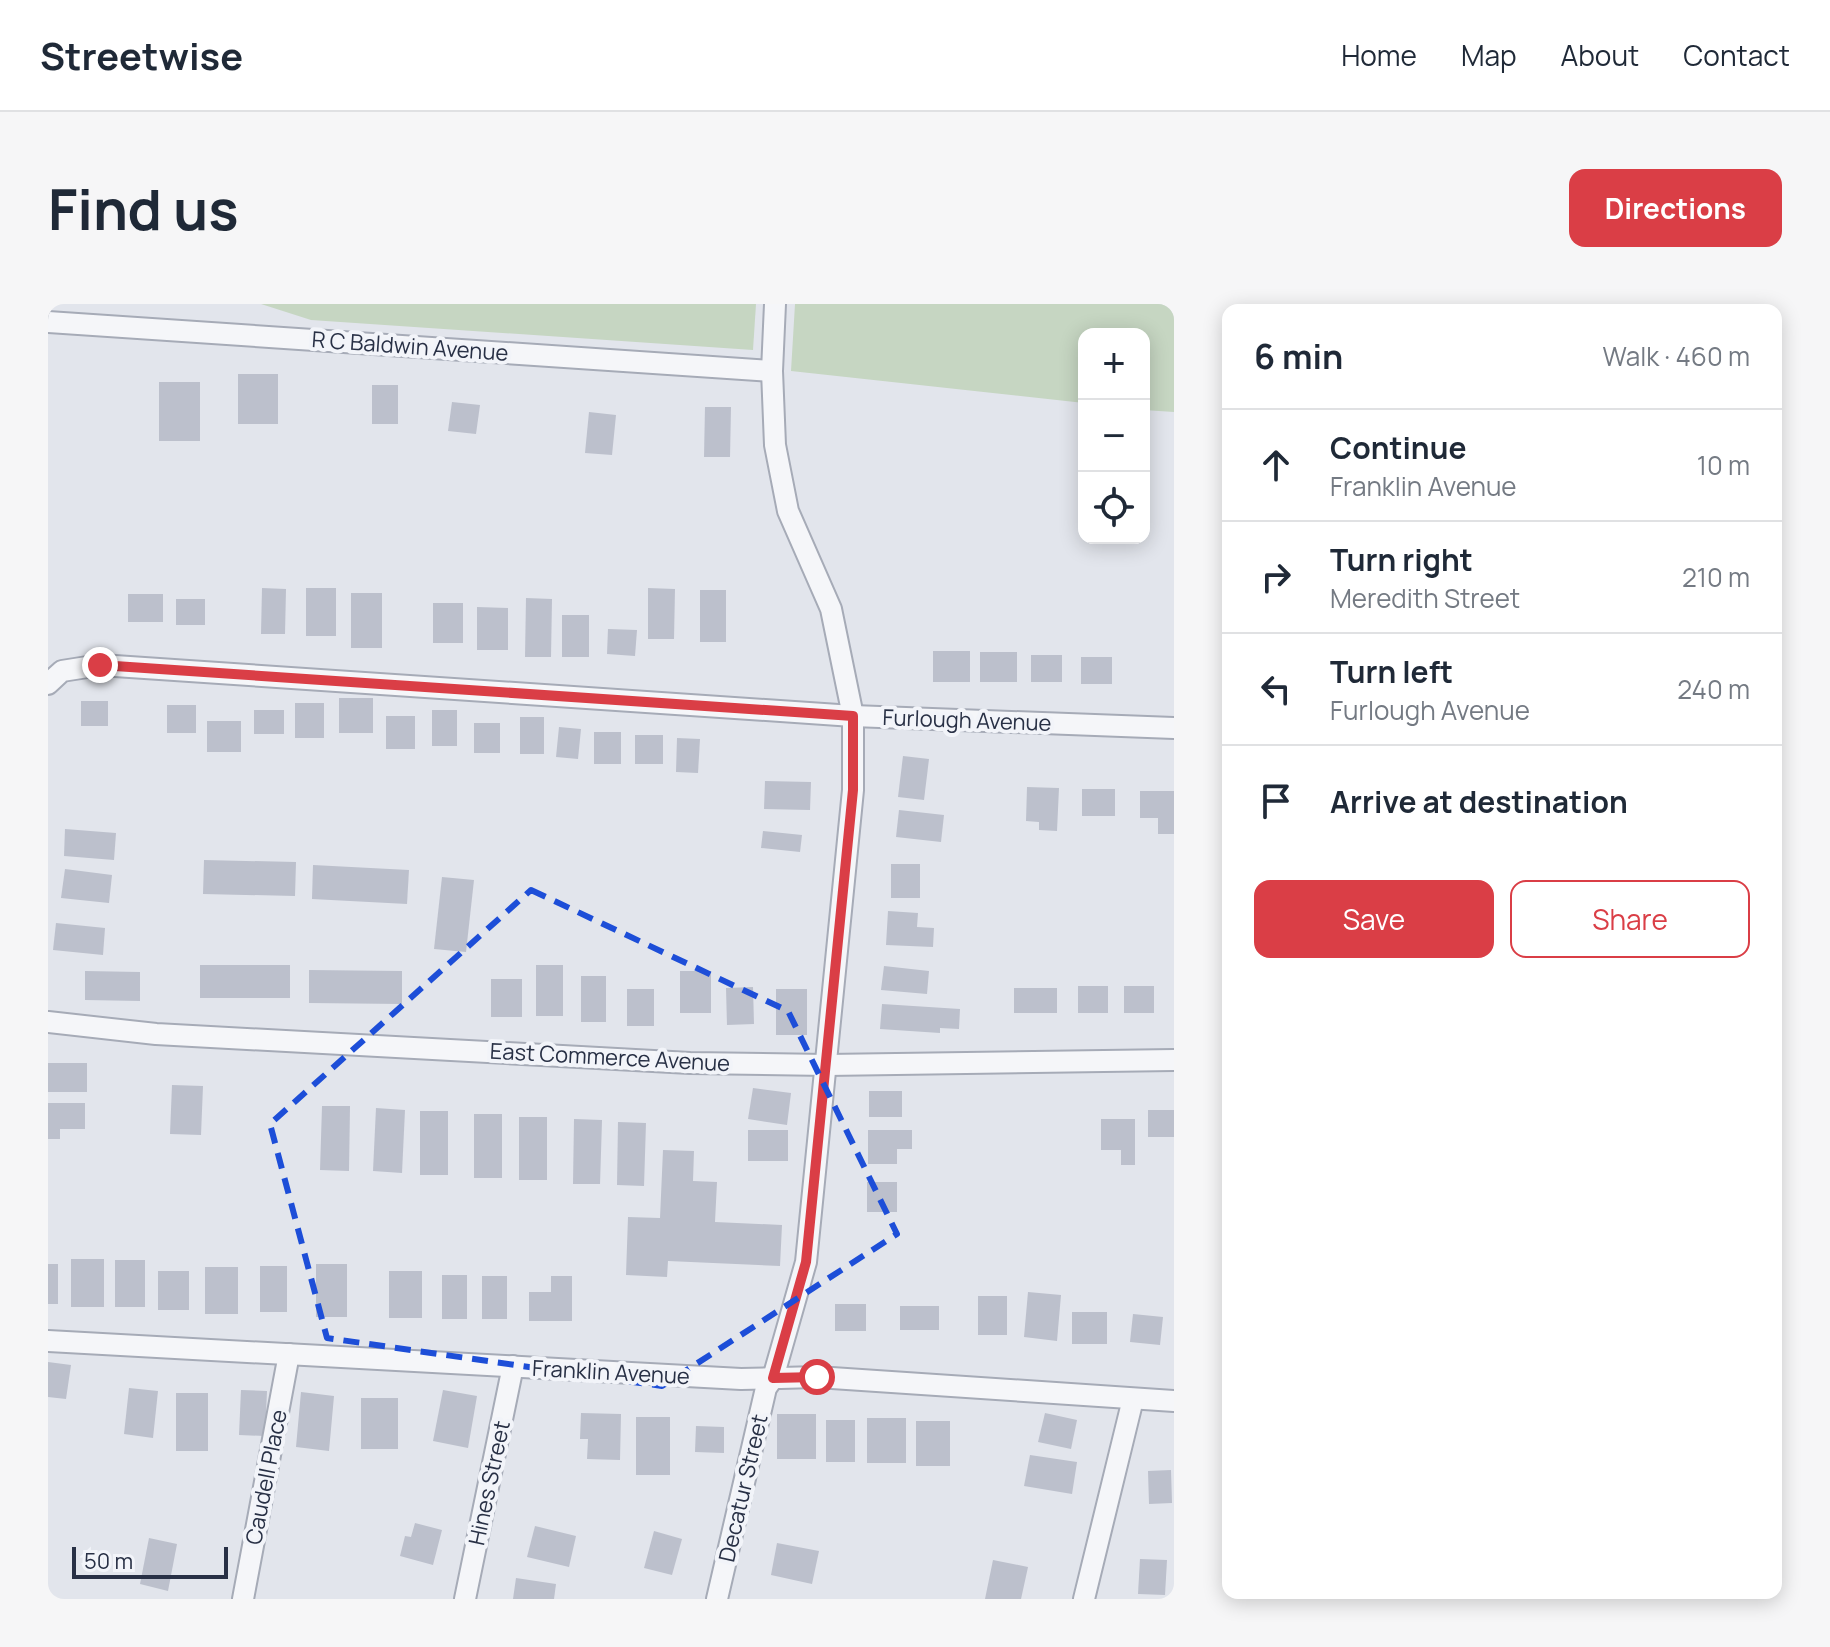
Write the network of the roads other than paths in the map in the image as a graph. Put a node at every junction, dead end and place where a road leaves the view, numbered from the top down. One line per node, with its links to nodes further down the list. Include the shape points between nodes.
1 (775, 304): 3 (street, Decatur Street)
2 (48, 322): 3 (street, R C Baldwin Avenue)
3 (772, 371): 5 (street, Decatur Street, via 775,445 788,511 831,609)
4 (48, 684): 5 (street, Furlough Avenue, via 62,671 100,665)
5 (853, 716): 6 (street, Furlough Avenue); 9 (street, Decatur Street, via 853,790)
6 (1174, 728)
7 (48, 1022): 9 (street, East Commerce Avenue, via 172,1035)
8 (1174, 1060): 9 (street, East Commerce Avenue)
9 (827, 1065): 13 (street, Decatur Street, via 806,1262)
10 (48, 1341): 11 (street, Franklin Avenue)
11 (289, 1354): 12 (street, Franklin Avenue); 16 (street, Caudell Place)
12 (513, 1366): 13 (street, Franklin Avenue); 17 (street, Hines Street)
13 (773, 1378): 14 (street, Franklin Avenue); 18 (street, Decatur Street, via 766,1388)
14 (1133, 1399): 15 (street, Franklin Avenue); 19 (street)
15 (1174, 1401)
16 (243, 1599)
17 (465, 1599)
18 (717, 1599)
19 (1084, 1599)

